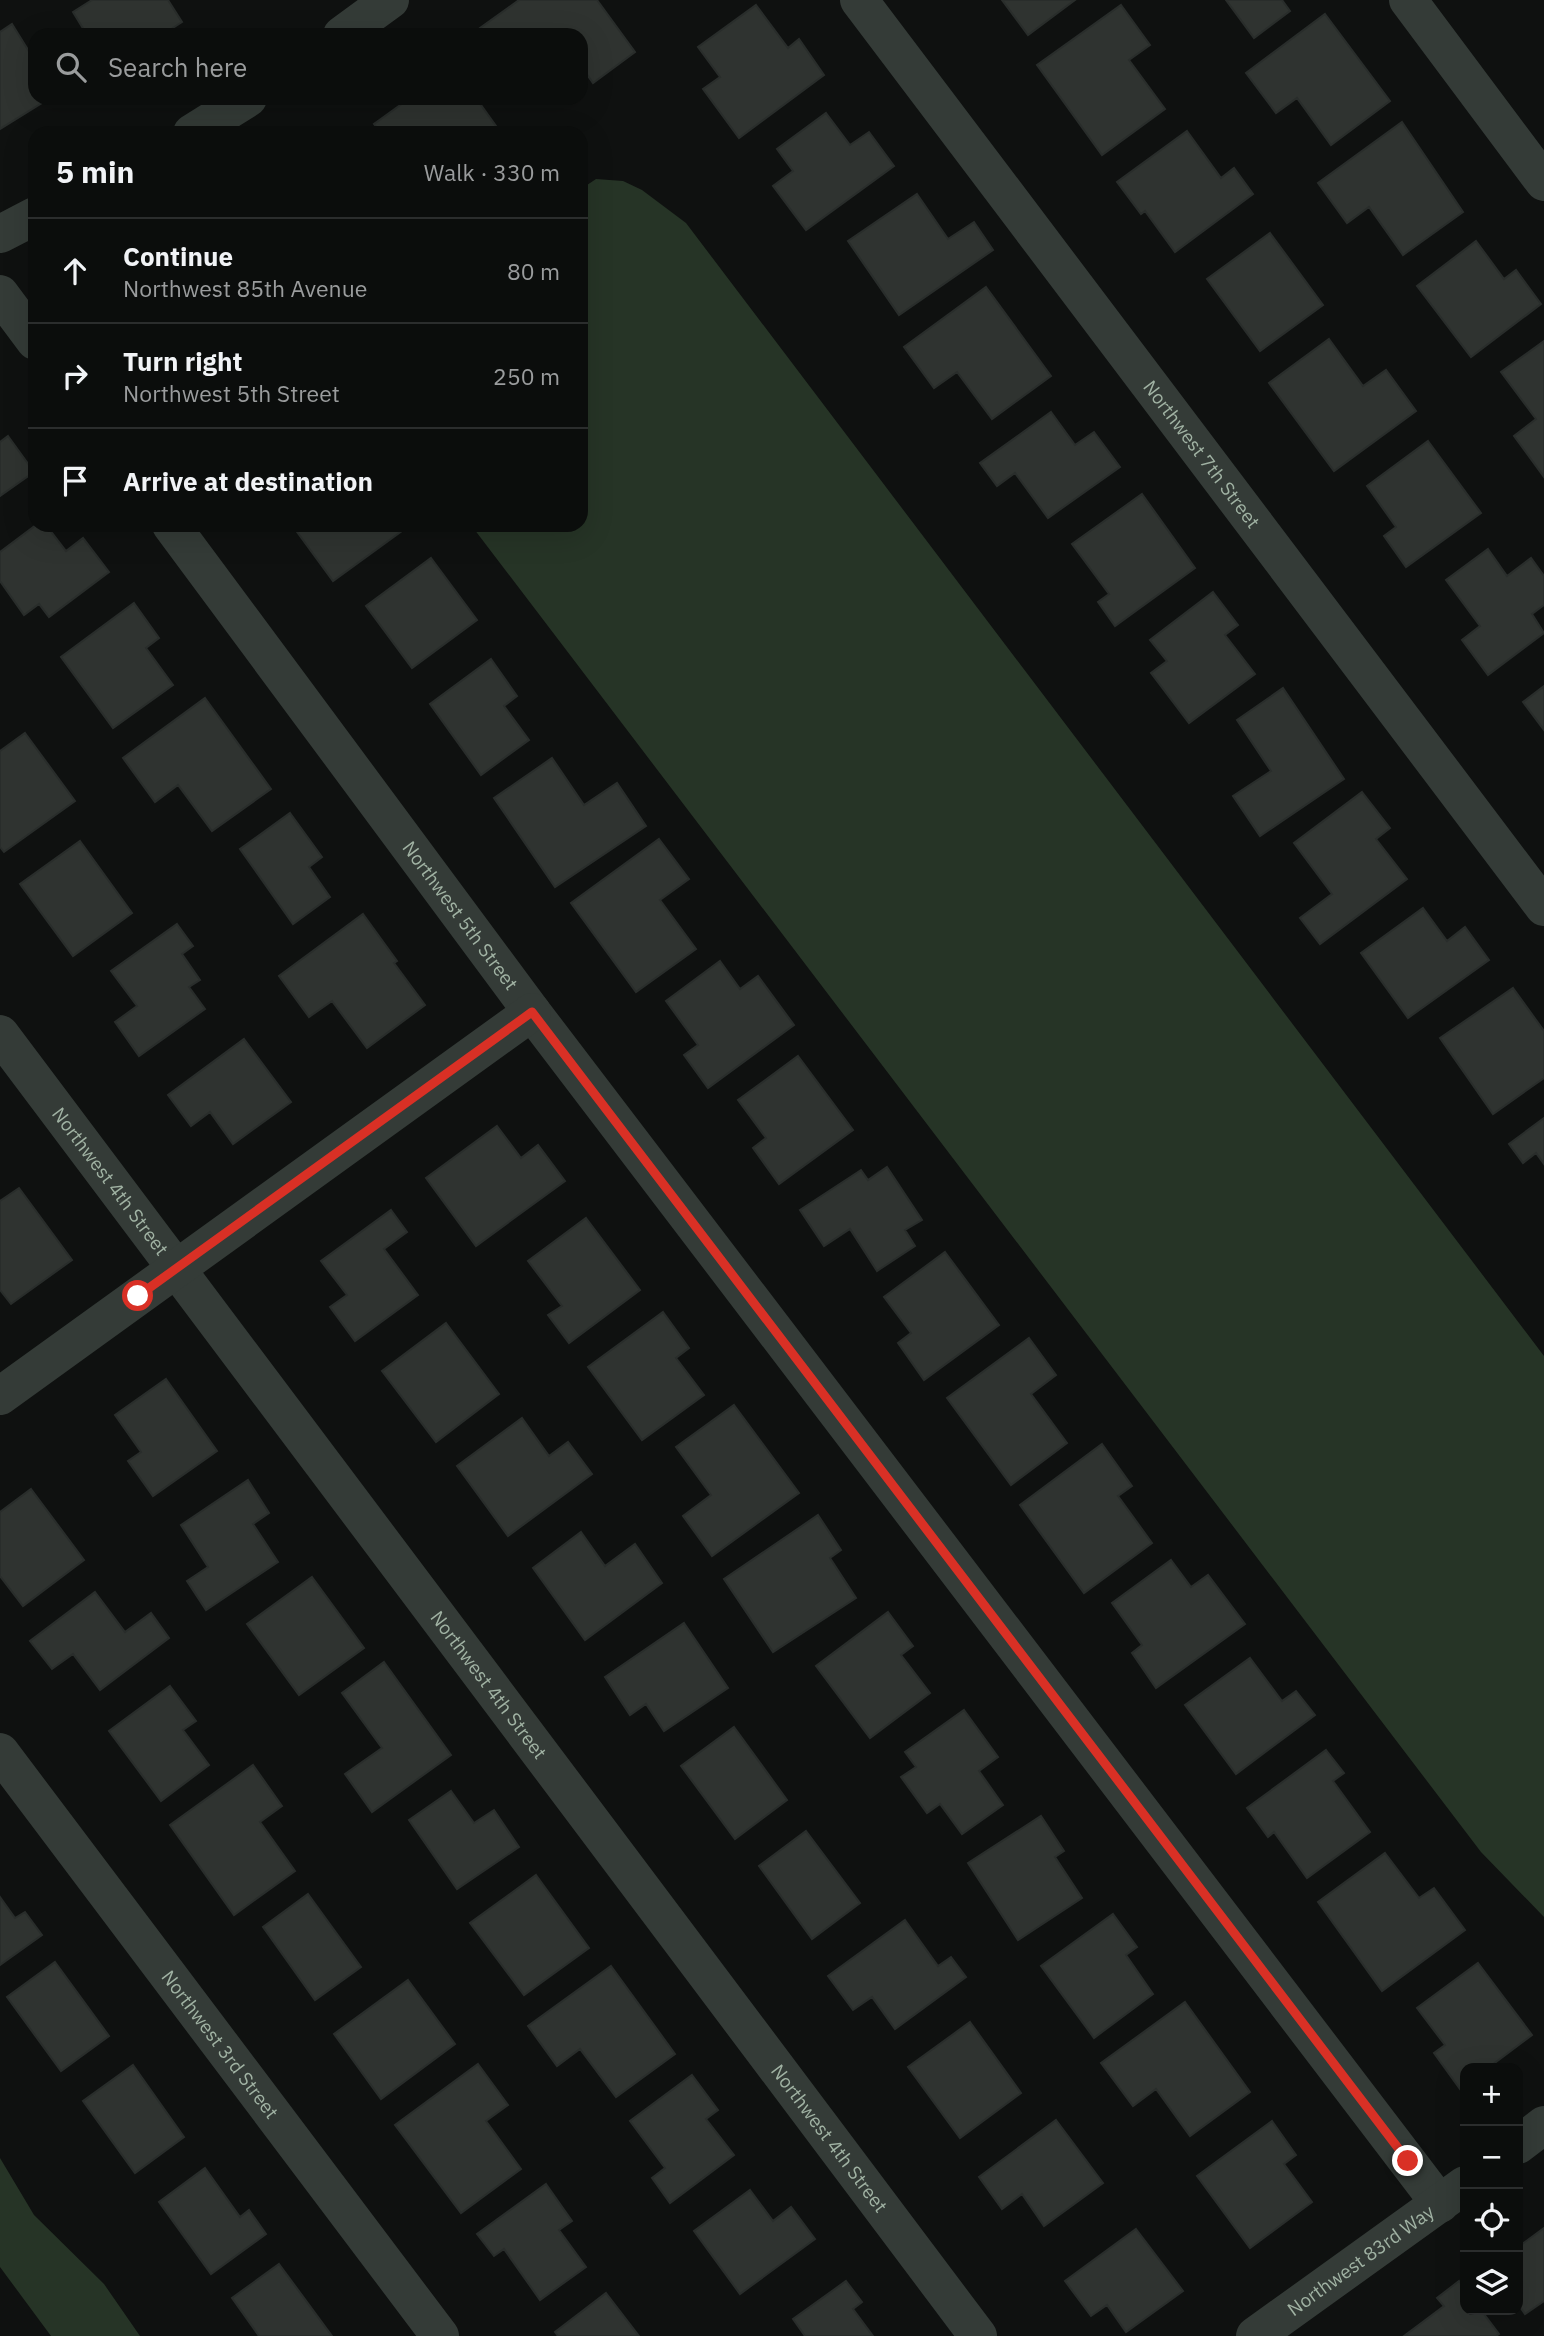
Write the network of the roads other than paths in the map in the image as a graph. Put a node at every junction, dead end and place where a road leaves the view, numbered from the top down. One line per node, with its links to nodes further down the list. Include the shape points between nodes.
1 (390, 0): 4 (street)
2 (859, 0): 13 (street, Northwest 7th Street)
3 (1408, 0): 7 (street)
4 (352, 28)
5 (237, 105): 6 (street)
6 (203, 126)
7 (1544, 182)
8 (28, 219): 9 (street)
9 (0, 233)
10 (0, 293): 11 (street)
11 (28, 331)
12 (176, 532): 14 (street, Northwest 5th Street)
13 (1544, 907)
14 (532, 1012): 16 (street); 21 (street, Northwest 5th Street)
15 (0, 1034): 16 (street, Northwest 4th Street)
16 (175, 1269): 17 (street); 23 (street, Northwest 4th Street)
17 (0, 1396)
18 (0, 1752): 22 (street, Northwest 3rd Street)
19 (1544, 2125): 20 (street)
20 (1523, 2141)
21 (1453, 2195): 24 (street, Northwest 83rd Way)
22 (440, 2336)
23 (978, 2336)
24 (1255, 2336)

